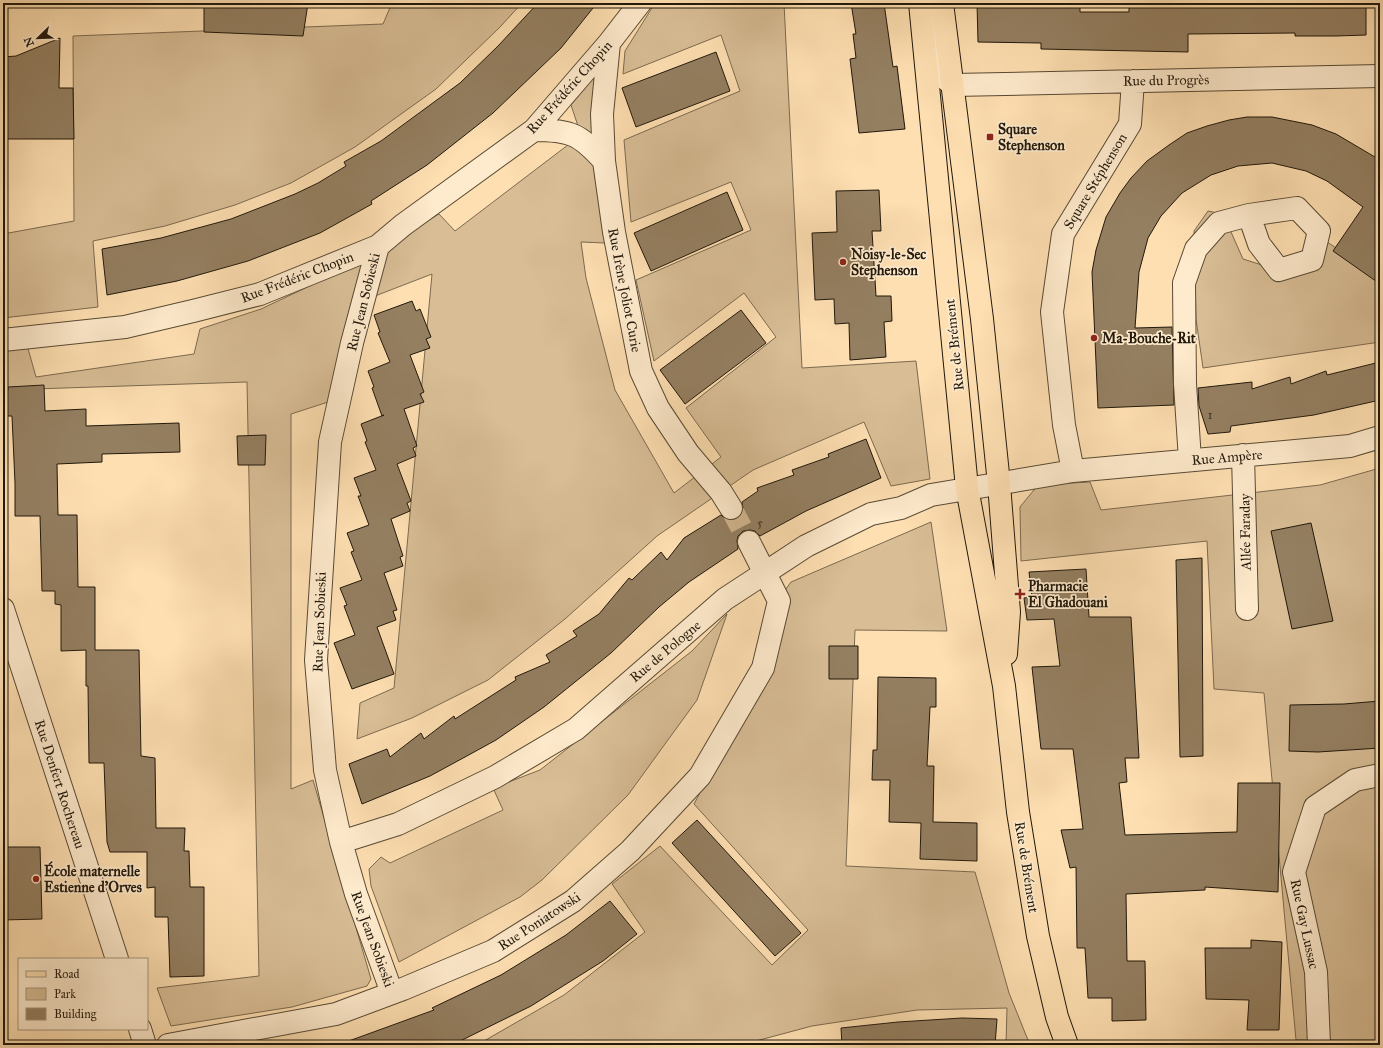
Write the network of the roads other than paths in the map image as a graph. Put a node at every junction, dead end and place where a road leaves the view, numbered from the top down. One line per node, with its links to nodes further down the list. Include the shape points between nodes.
1 (640, 3): 5 (street, Rue Frédéric Chopin)
2 (920, 3): 9 (main road, Rue de Brément)
3 (930, 3): 8 (street, via 940,74)
4 (942, 3): 8 (main road, Rue de Brément)
5 (609, 44): 10 (street, Rue Frédéric Chopin); 11 (street, Rue Irène Joliot Curie, via 602,114)
6 (1380, 76): 7 (street, Rue du Progrès)
7 (1133, 81): 8 (street, Rue du Progrès); 18 (street, Square Stéphenson, via 1130,124 1063,234 1052,312 1064,425)
8 (953, 85): 9 (street); 19 (main road, Rue de Brément, via 982,318)
9 (931, 112): 20 (main road, Rue de Brément)
10 (534, 130): 11 (street, via 558,130 579,136); 13 (street, Rue Frédéric Chopin)
11 (604, 161): 21 (street, Rue Irène Joliot Curie, via 614,232 641,371 662,414 688,453)
12 (1249, 215): 17 (street, via 1220,223 1196,249 1184,283 1185,388)
13 (378, 246): 14 (street, Rue Frédéric Chopin, via 260,294 193,311 125,327); 28 (street, Rue Jean Sobieski, via 352,343 330,442 322,558 316,660 325,770)
14 (3, 340)
15 (1380, 437): 16 (street, Rue Ampère, via 1350,446)
16 (1243, 455): 17 (street, Rue Ampère); 25 (street, Allée Faraday)
17 (1190, 460): 18 (street, Rue Ampère)
18 (1073, 471): 19 (street, Rue Ampère)
19 (999, 484): 20 (street, Rue de Pologne); 26 (main road, Rue de Brément, via 1009,612)
20 (968, 488): 23 (street, Rue de Pologne, via 871,514 806,546); 26 (main road, Rue de Brément)
21 (731, 508)
22 (749, 542): 23 (street)
23 (765, 572): 28 (street, Rue de Pologne, via 725,600 576,728 495,777 398,824); 30 (street, Rue Poniatowski, via 779,601 763,668 700,776 630,852 573,901 493,951)
24 (3, 609): 29 (street, Rue Denfert Rochereau)
25 (1247, 610)
26 (1004, 686): 34 (main road, Rue de Brément, via 1018,812 1038,936 1057,1017)
27 (1380, 775): 35 (street, Rue Gay Lussac, via 1355,780 1315,807 1294,872 1316,972)
28 (341, 842): 30 (street, Rue Jean Sobieski, via 356,894)
29 (117, 958)
30 (392, 993): 33 (street, Rue Poniatowski, via 336,1014)
31 (140, 1030): 32 (street)
32 (145, 1045)
33 (168, 1045)
34 (1067, 1045)
35 (1319, 1045)

